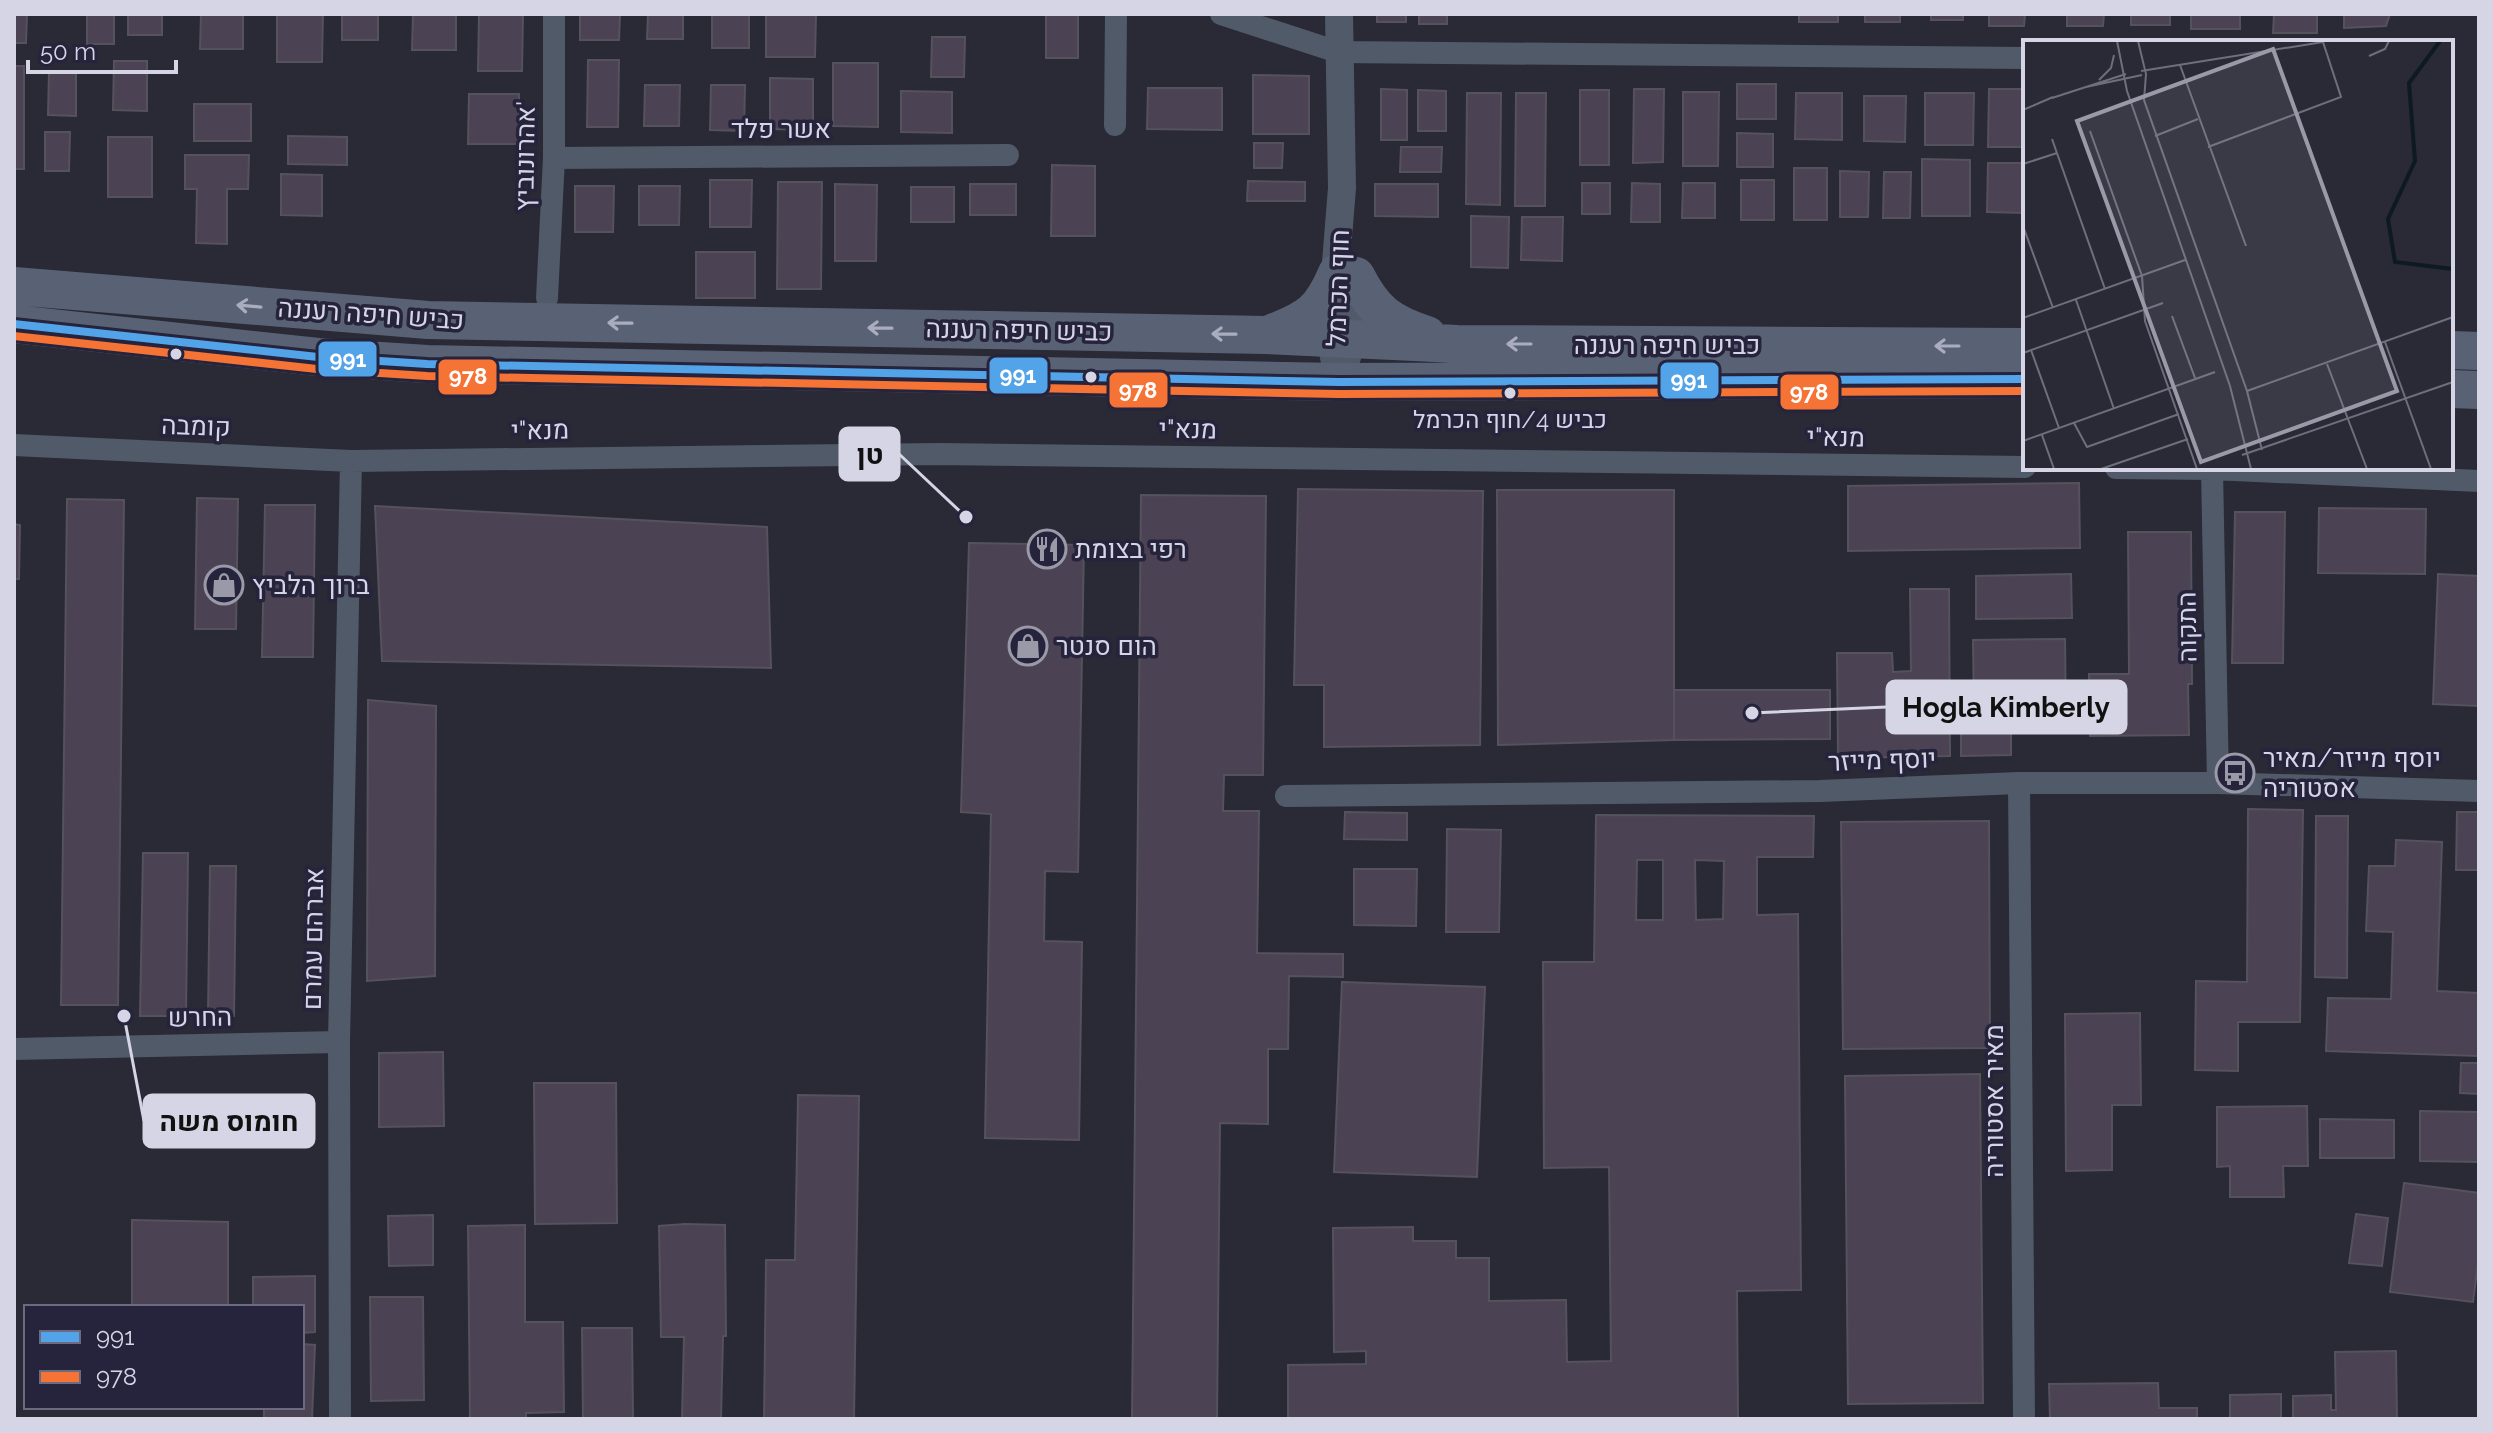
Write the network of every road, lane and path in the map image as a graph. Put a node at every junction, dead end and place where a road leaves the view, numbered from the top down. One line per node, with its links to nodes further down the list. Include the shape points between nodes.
1 (554, 14): 9 (street, אהרונוביץ')
2 (1116, 14): 7 (street)
3 (1221, 14): 5 (street)
4 (1339, 14): 5 (street, חוף הכרמל)
5 (1338, 52): 6 (street); 10 (street, חוף הכרמל)
6 (2023, 58)
7 (1115, 125)
8 (1008, 155): 9 (street, אשר פלד)
9 (554, 158): 12 (street, אהרונוביץ')
10 (1346, 274): 15 (highway, via 1318,309 1299,323); 16 (street, חוף הכרמל); 18 (highway, via 1381,313 1403,327)
11 (14, 286): 15 (highway, כביש חיפה רעננה, one-way to 11, via 428,320)
12 (547, 298)
13 (14, 324): 14 (highway, כביש חיפה רעננה)
14 (59, 329): 17 (highway); 23 (highway, כביש חיפה רעננה, via 427,364)
15 (1266, 335): 16 (highway, כביש חיפה רעננה)
16 (1341, 338): 18 (highway, כביש חיפה רעננה); 23 (street, חוף הכרמל)
17 (14, 343)
18 (1457, 344): 19 (highway, כביש חיפה רעננה, one-way to 18)
19 (2023, 347)
20 (2453, 350): 21 (highway)
21 (2479, 351)
22 (2023, 379): 23 (highway, כביש חיפה רעננה)
23 (1339, 382)
24 (2453, 389): 25 (highway)
25 (2479, 390)
26 (14, 443): 27 (street, קומבה)
27 (351, 461): 28 (street, מנא"י, via 940,454); 36 (street, אברהם עמרם)
28 (2023, 467)
29 (2212, 470): 33 (street, התקוה)
30 (2234, 470): 31 (street)
31 (2479, 481)
32 (2019, 783): 33 (street, יוסף מייזר); 35 (street, יוסף מייזר, via 1820,791); 39 (street, מאיר אסטוריה)
33 (2218, 783): 34 (street, יוסף מייזר)
34 (2479, 791)
35 (1286, 796)
36 (339, 1042): 37 (street, החרש); 38 (street, אברהם עמרם)
37 (14, 1049)
38 (340, 1419)
39 (2024, 1419)

